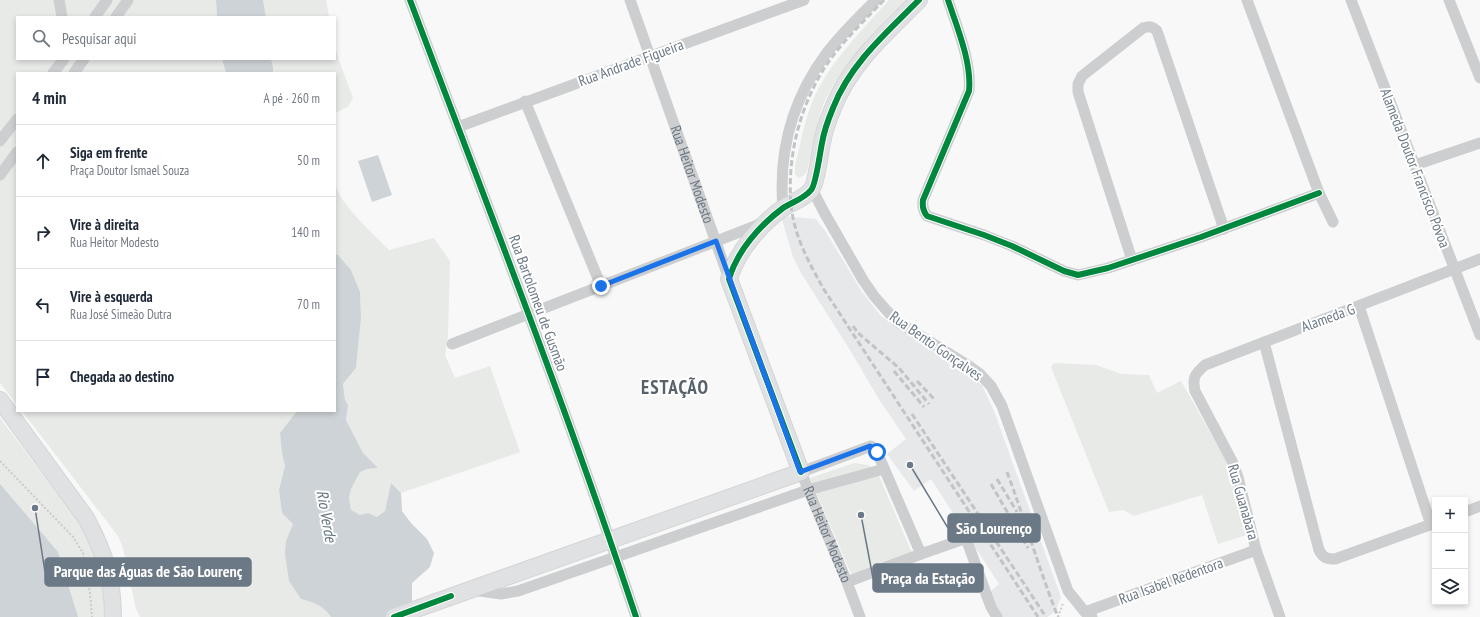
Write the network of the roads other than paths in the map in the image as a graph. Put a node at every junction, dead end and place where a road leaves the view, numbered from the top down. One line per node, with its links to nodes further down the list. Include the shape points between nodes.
1 (59, 0): 13 (street)
2 (107, 0): 14 (street)
3 (128, 0): 15 (street)
4 (410, 0): 25 (street, Rua Bartolomeu de Gusmão)
5 (630, 0): 16 (street, Rua Heitor Modesto)
6 (804, 0): 16 (street, Rua Andrade Figueira)
7 (876, 0): 33 (street, via 827,53 799,100 791,122 783,160)
8 (918, 0): 31 (main road, via 873,46 843,85 827,122)
9 (948, 0): 39 (street, via 968,67 969,91 923,200 924,212 928,216 1012,246 1078,275)
10 (1247, 0): 32 (street)
11 (1351, 0): 29 (street, Alameda Doutor Francisco Póvoa)
12 (1449, 0): 22 (street)
13 (62, 16)
14 (95, 16)
15 (117, 16)
16 (650, 57): 23 (street, Rua Andrade Figueira); 37 (street, Rua Heitor Modesto)
17 (63, 60): 20 (street)
18 (71, 60): 21 (street)
19 (83, 60): 21 (street)
20 (54, 72)
21 (75, 72)
22 (1480, 78)
23 (526, 101): 25 (street, Rua Andrade Figueira); 42 (street)
24 (16, 120): 26 (street)
25 (458, 127): 44 (street, Rua Bartolomeu de Gusmão)
26 (0, 141)
27 (1480, 143): 29 (street)
28 (16, 153): 30 (street)
29 (1415, 165): 40 (street, Alameda Doutor Francisco Póvoa)
30 (0, 175)
31 (812, 189): 33 (main road); 64 (street, Rua Bento Gonçalves, via 863,280 888,312 898,322 969,366 991,386 1002,406 1068,592)
32 (1320, 193): 35 (street); 36 (street)
33 (783, 208): 34 (main road)
34 (767, 221): 37 (street); 41 (main road, via 747,244 732,267)
35 (1333, 222)
36 (1224, 229): 39 (street); 39 (street, via 1157,31 1148,26 1082,76 1078,88)
37 (716, 241): 41 (street, Rua Heitor Modesto); 42 (street)
38 (1480, 259): 40 (street, Alameda G)
39 (1132, 260)
40 (1454, 269): 43 (street, Alameda G); 45 (street, Alameda Doutor Francisco Póvoa)
41 (729, 279): 51 (main road, Rua Heitor Modesto)
42 (601, 286): 44 (street)
43 (1359, 306): 46 (street, Alameda G); 55 (street)
44 (529, 314): 47 (street); 57 (street, Rua Bartolomeu de Gusmão)
45 (1480, 335)
46 (1264, 342): 48 (street, Alameda G, via 1205,365 1195,374 1193,382); 56 (street, via 1321,555 1335,559)
47 (452, 344)
48 (1196, 391): 58 (street, Rua Guanabara, via 1233,463)
49 (0, 400): 63 (main road, via 86,518 103,554)
50 (884, 469): 51 (street, via 877,452 870,446); 52 (street); 59 (street)
51 (800, 472): 52 (street, Rua Heitor Modesto); 57 (main road)
52 (808, 490): 60 (street); 61 (street, Rua Heitor Modesto)
53 (1480, 506): 54 (street)
54 (1468, 511)
55 (1432, 521)
56 (1432, 524)
57 (611, 540): 60 (street, Rua Bartolomeu de Gusmão); 62 (main road)
58 (1256, 550): 64 (street, Rua Isabel Redentora); 71 (street, Rua Guanabara)
59 (921, 554): 61 (street); 70 (street, via 966,540 991,608)
60 (616, 556): 62 (street, via 518,591 501,594); 68 (street, Rua Bartolomeu de Gusmão)
61 (847, 582): 69 (street, Rua Heitor Modesto)
62 (470, 590): 67 (main road)
63 (113, 598): 65 (main road); 66 (main road)
64 (1088, 615)
65 (113, 617)
66 (123, 617)
67 (394, 617)
68 (636, 617)
69 (860, 617)
70 (998, 617)
71 (1280, 617)

